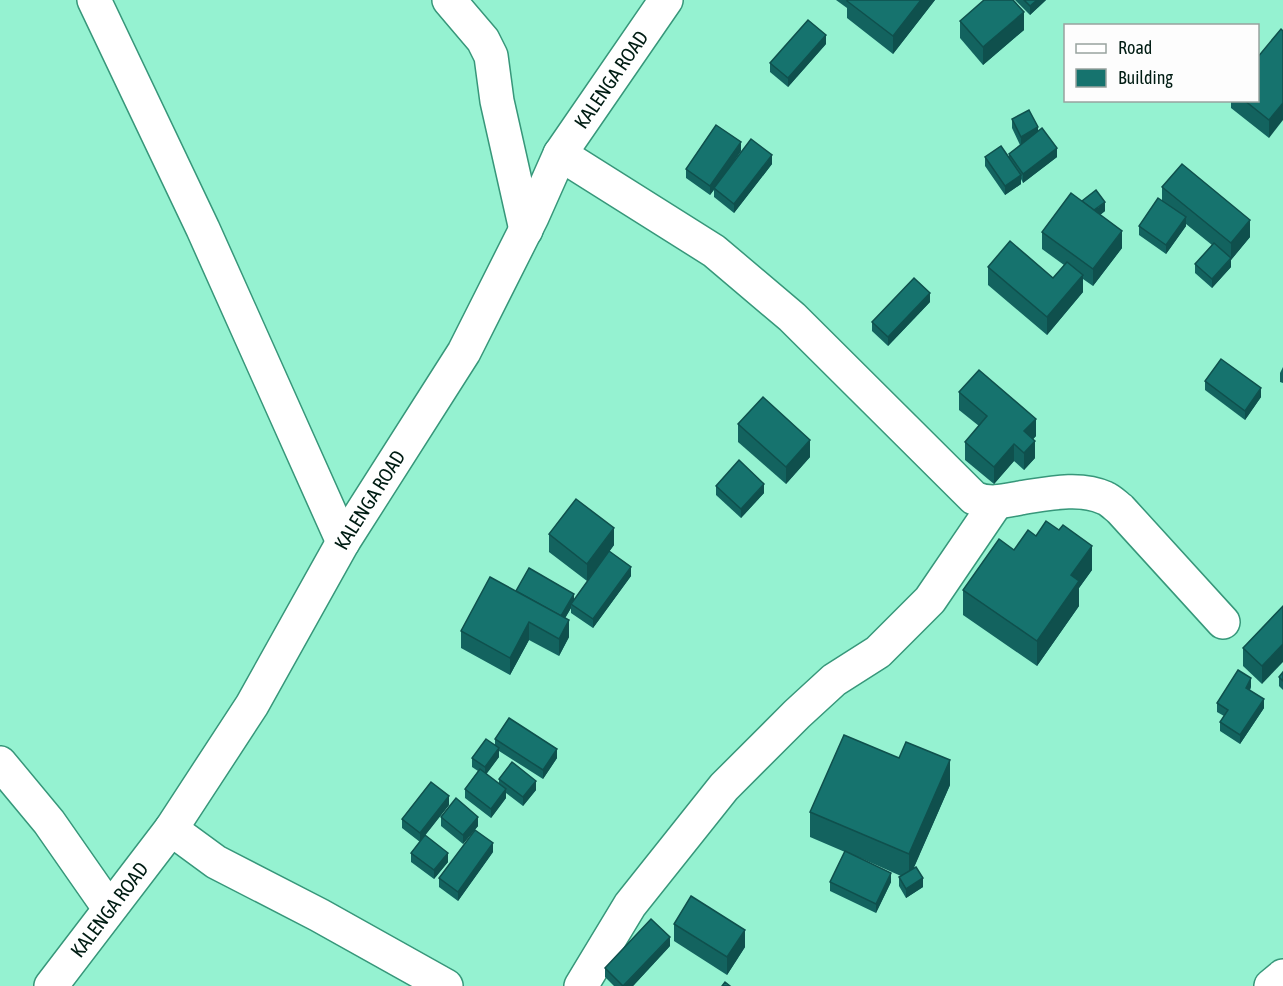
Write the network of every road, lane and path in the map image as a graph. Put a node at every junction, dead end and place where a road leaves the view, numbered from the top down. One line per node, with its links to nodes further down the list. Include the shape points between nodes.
1 (94, 0): 7 (street, via 203,230)
2 (449, 0): 5 (street, via 483,39 491,56)
3 (666, 0): 4 (street, KALENGA ROAD)
4 (560, 154): 5 (street, KALENGA ROAD); 6 (street, via 714,251 792,316 974,498)
5 (526, 230): 7 (street, KALENGA ROAD, via 464,352)
6 (996, 502): 8 (street, via 1051,493 1104,497 1120,509); 15 (street, via 930,600 878,652 834,680 724,787 630,904)
7 (343, 542): 10 (street, KALENGA ROAD, via 252,705)
8 (1223, 622)
9 (0, 763): 11 (street, via 49,822)
10 (171, 829): 11 (street, KALENGA ROAD); 14 (street, via 216,862)
11 (109, 908): 13 (street, KALENGA ROAD)
12 (1283, 976): 16 (street)
13 (51, 986)
14 (446, 986)
15 (581, 986)
16 (1271, 986)

